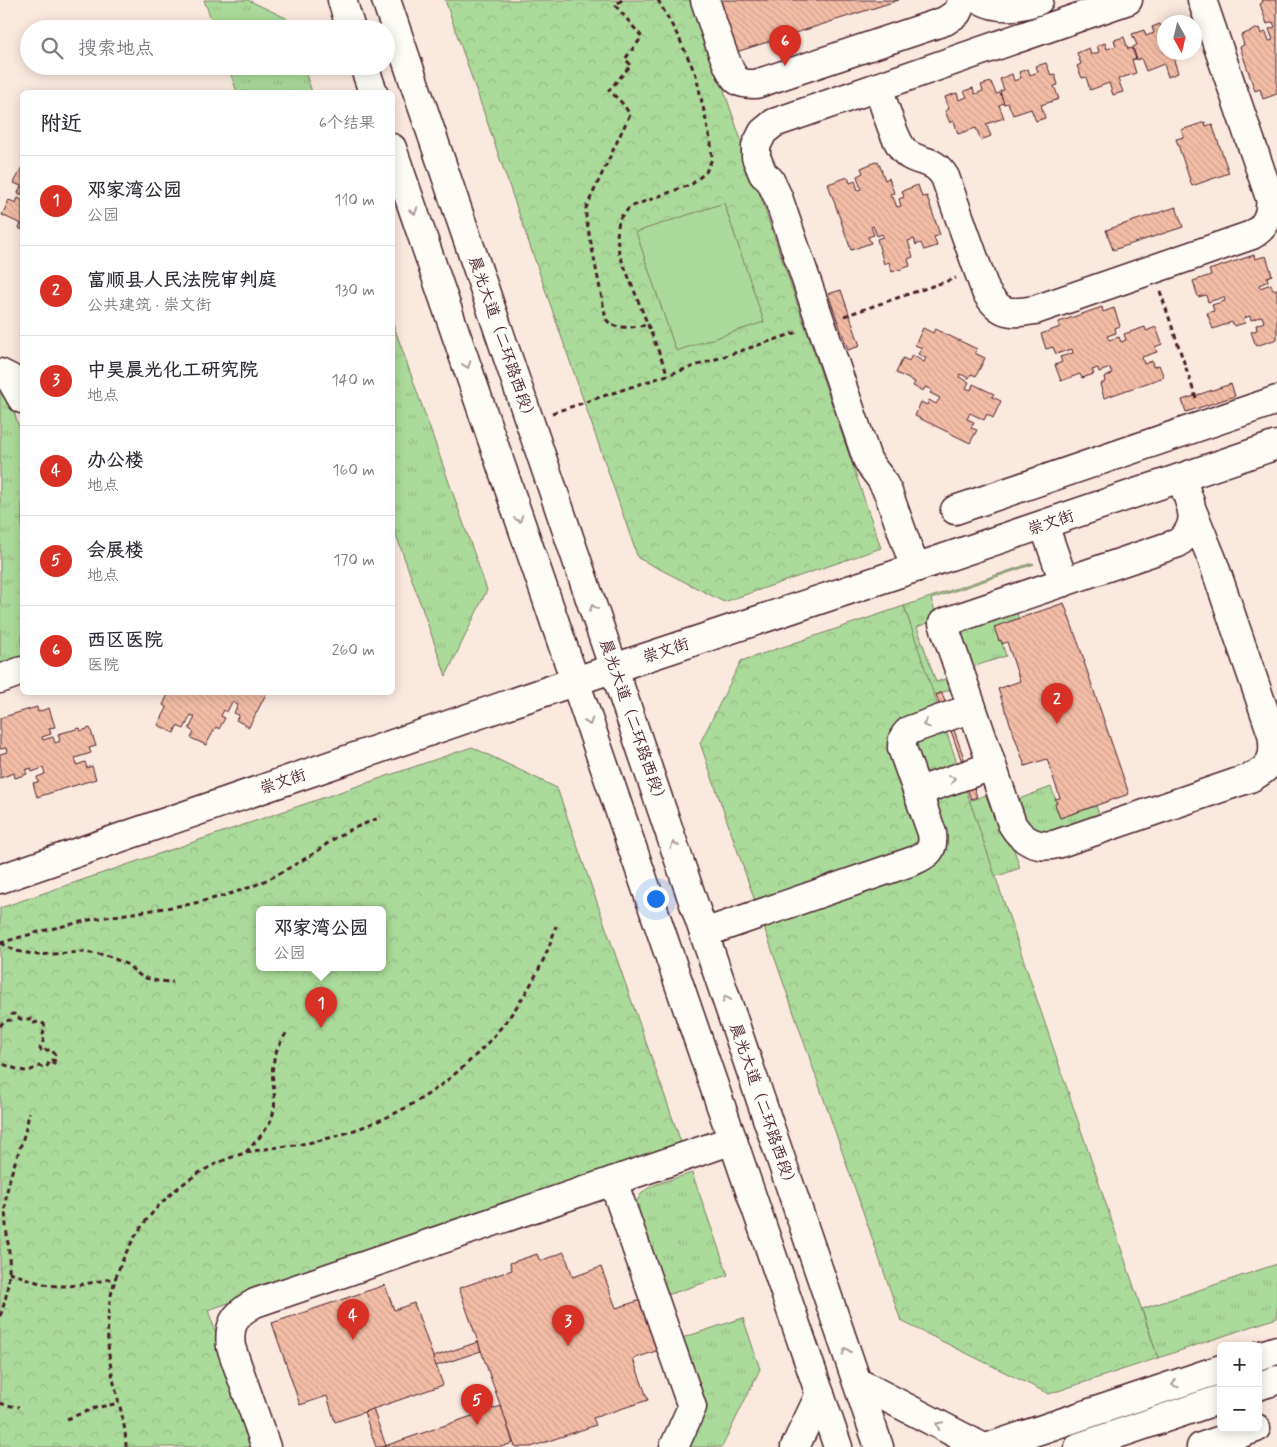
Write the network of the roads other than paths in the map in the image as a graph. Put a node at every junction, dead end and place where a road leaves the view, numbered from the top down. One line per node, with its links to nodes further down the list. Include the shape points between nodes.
1 (342, 0): 9 (main road)
2 (386, 0): 10 (main road, 晨光大道（二环路西段）, one-way to 2)
3 (705, 0): 4 (main road, via 728,68 736,80 744,84 756,84 945,21 957,13)
4 (963, 0)
5 (981, 0): 6 (main road, via 1002,7)
6 (1039, 0)
7 (1128, 0): 13 (main road)
8 (1202, 0): 13 (main road, via 1270,198 1271,208 1266,222 1252,235 1035,310 1014,313 991,301 945,177 932,164 909,155 901,148)
9 (348, 20)
10 (393, 20)
11 (395, 26): 30 (main road, 晨光大道（二环路西段）, one-way to 11)
12 (367, 75): 14 (main road)
13 (878, 87): 28 (main road, via 774,123 763,132 756,146 756,157 778,196 867,459 888,492)
14 (372, 90)
15 (395, 157): 33 (main road, one-way to 33)
16 (0, 373): 17 (main road, via 10,378)
17 (20, 396)
18 (1277, 400): 19 (main road)
19 (1232, 409): 21 (main road); 23 (main road, via 1205,425)
20 (1277, 445): 21 (main road, 崇文街)
21 (1247, 456): 22 (main road, 崇文街)
22 (1181, 478): 24 (main road); 25 (main road, 崇文街)
23 (955, 510)
24 (1192, 510): 26 (main road, via 1191,527); 27 (main road)
25 (1044, 525): 28 (main road, 崇文街); 29 (main road)
26 (1178, 543): 27 (main road, via 1197,544); 29 (main road)
27 (1212, 559): 35 (main road, via 1272,734 1273,756 1265,769 1250,778 1044,846 1026,841 1016,832)
28 (915, 568): 30 (main road, 崇文街)
29 (1064, 582): 34 (main road, via 943,623)
30 (614, 668): 33 (main road, 崇文街); 38 (main road, 晨光大道（二环路西段）, one-way to 30)
31 (20, 671): 32 (main road)
32 (0, 679)
33 (575, 682): 37 (main road, 崇文街); 39 (main road, one-way to 39)
34 (972, 708): 35 (main road); 36 (main road, one-way to 36, via 904,735 902,748)
35 (992, 766): 36 (main road, one-way to 35, via 922,793 928,788)
36 (922, 802): 38 (main road, via 933,844 923,856)
37 (0, 879)
38 (704, 933): 45 (main road, 晨光大道（二环路西段）, one-way to 38)
39 (733, 1140): 40 (main road); 47 (main road)
40 (613, 1181): 52 (main road, via 242,1310 231,1327 231,1347); 53 (main road, via 692,1407)
41 (1277, 1350): 42 (main road)
42 (1262, 1355)
43 (1217, 1369): 58 (main road, one-way to 58)
44 (1277, 1380): 46 (main road)
45 (857, 1382): 56 (main road, 晨光大道（二环路西段）); 57 (main road, one-way to 45)
46 (1262, 1385)
47 (820, 1394): 54 (main road); 55 (main road)
48 (1217, 1400): 59 (main road)
49 (1277, 1421): 50 (main road)
50 (1262, 1426)
51 (1245, 1432): 60 (main road)
52 (266, 1447)
53 (674, 1447)
54 (795, 1447)
55 (838, 1447)
56 (879, 1447)
57 (982, 1447)
58 (989, 1447)
59 (1079, 1447)
60 (1201, 1447)

